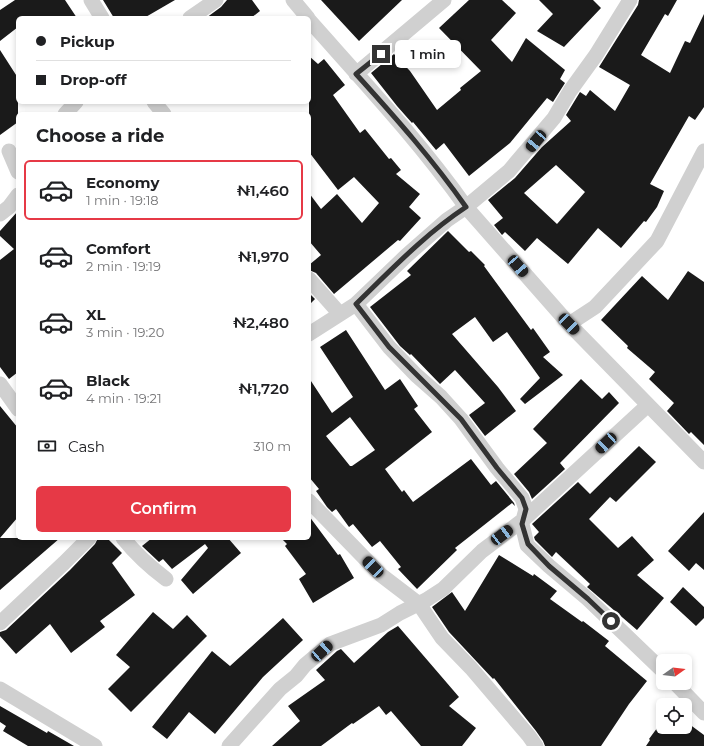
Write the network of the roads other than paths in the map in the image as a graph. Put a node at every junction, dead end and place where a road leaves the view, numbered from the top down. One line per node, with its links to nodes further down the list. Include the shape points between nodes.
1 (91, 0): 6 (street)
2 (216, 0): 7 (street)
3 (293, 0): 8 (street)
4 (444, 0): 10 (street)
5 (630, 0): 19 (street, via 554,118 509,171)
6 (101, 16)
7 (193, 16)
8 (306, 16)
9 (311, 22): 10 (street)
10 (356, 74): 19 (street, via 402,125)
11 (74, 104): 13 (street)
12 (156, 104): 14 (street)
13 (66, 112)
14 (162, 112)
15 (9, 147): 17 (street)
16 (704, 151): 24 (street, via 657,241 594,307)
17 (16, 166)
18 (16, 198): 20 (street)
19 (466, 207): 22 (street, via 429,235); 24 (street)
20 (0, 214)
21 (311, 281): 23 (street)
22 (356, 304): 23 (street); 31 (street, via 389,347 461,419 522,498 526,509)
23 (340, 314): 25 (street)
24 (569, 324): 27 (street)
25 (311, 333)
26 (0, 384): 28 (street)
27 (648, 405): 29 (street); 31 (street)
28 (16, 406)
29 (704, 462)
30 (311, 503): 35 (street, via 381,575)
31 (523, 520): 35 (street, via 482,551 443,588); 37 (street, via 528,544)
32 (86, 540): 36 (street)
33 (125, 540): 34 (street)
34 (166, 580)
35 (419, 604): 42 (street, via 381,625 330,644 280,689); 43 (street, via 442,638 471,668)
36 (0, 623)
37 (656, 664)
38 (0, 689): 41 (street)
39 (681, 690): 40 (street)
40 (704, 713)
41 (95, 746)
42 (229, 746)
43 (536, 746)

